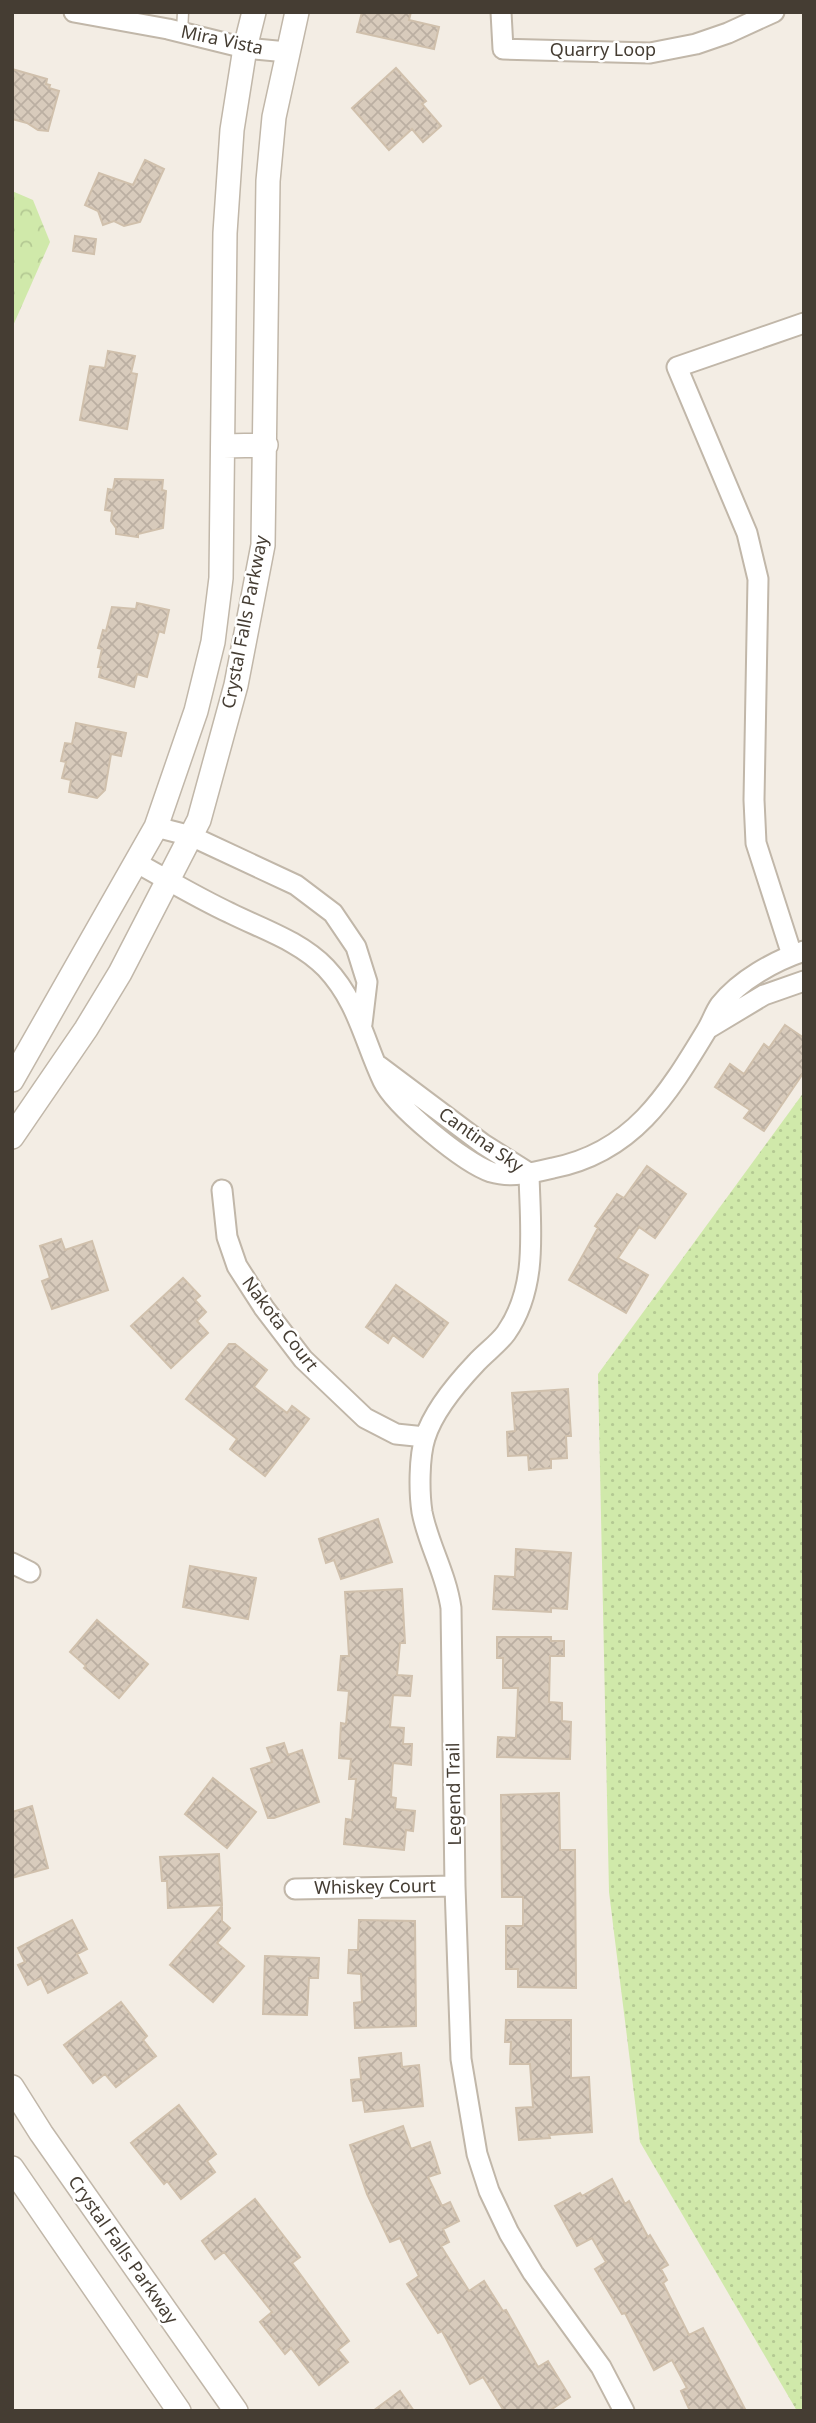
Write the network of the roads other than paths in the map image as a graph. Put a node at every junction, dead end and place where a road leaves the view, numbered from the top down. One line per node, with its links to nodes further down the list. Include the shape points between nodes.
1 (74, 12): 7 (street, Mira Vista)
2 (183, 12): 8 (lane)
3 (254, 12): 9 (street, Crystal Falls Parkway)
4 (297, 12): 10 (street, Crystal Falls Parkway)
5 (502, 12): 6 (street, Quarry Loop, via 503,48 650,53 696,44)
6 (774, 12)
7 (97, 14): 8 (street, Mira Vista)
8 (182, 33): 9 (street, Mira Vista)
9 (245, 48): 10 (street, Mira Vista); 13 (street, Crystal Falls Parkway, via 232,130 225,233)
10 (287, 52): 12 (street, Crystal Falls Parkway, via 268,181)
11 (804, 323): 18 (street, via 677,367 747,533 758,579 756,843)
12 (266, 444): 13 (street); 15 (street, Crystal Falls Parkway, via 263,545 236,685 200,820)
13 (223, 446): 14 (street, Crystal Falls Parkway, via 221,578 213,642 196,711)
14 (156, 827): 15 (street, Cantina Sky); 16 (street, Crystal Falls Parkway)
15 (191, 836): 17 (street, Crystal Falls Parkway); 20 (street, Cantina Sky, via 296,885 333,913 356,947 367,982)
16 (136, 863): 17 (street, Cantina Sky); 22 (street, Crystal Falls Parkway)
17 (168, 880): 20 (street, Cantina Sky, via 304,951 325,967); 23 (street, Crystal Falls Parkway, via 100,1007)
18 (798, 953): 21 (street, via 748,980 720,1005)
19 (804, 981): 21 (street, via 764,995)
20 (362, 1024): 24 (street, Cantina Sky, via 375,1063)
21 (708, 1028): 24 (street, via 643,1121 612,1146 575,1164)
22 (12, 1080)
23 (12, 1137)
24 (529, 1173): 26 (street, Legend Trail, via 528,1284 519,1309 505,1334 455,1387)
25 (222, 1190): 26 (street, Nakota Court, via 227,1237 237,1266 303,1359 365,1418 396,1434)
26 (425, 1437): 29 (street, Legend Trail, via 422,1512 448,1588 450,1608)
27 (12, 1563): 28 (street)
28 (30, 1572)
29 (455, 1886): 30 (street, Whiskey Court); 35 (street, Legend Trail, via 461,2059 477,2154 509,2233 601,2367)
30 (295, 1889)
31 (12, 2087): 34 (street, Crystal Falls Parkway)
32 (12, 2168): 33 (street)
33 (179, 2411)
34 (236, 2411)
35 (624, 2411)

